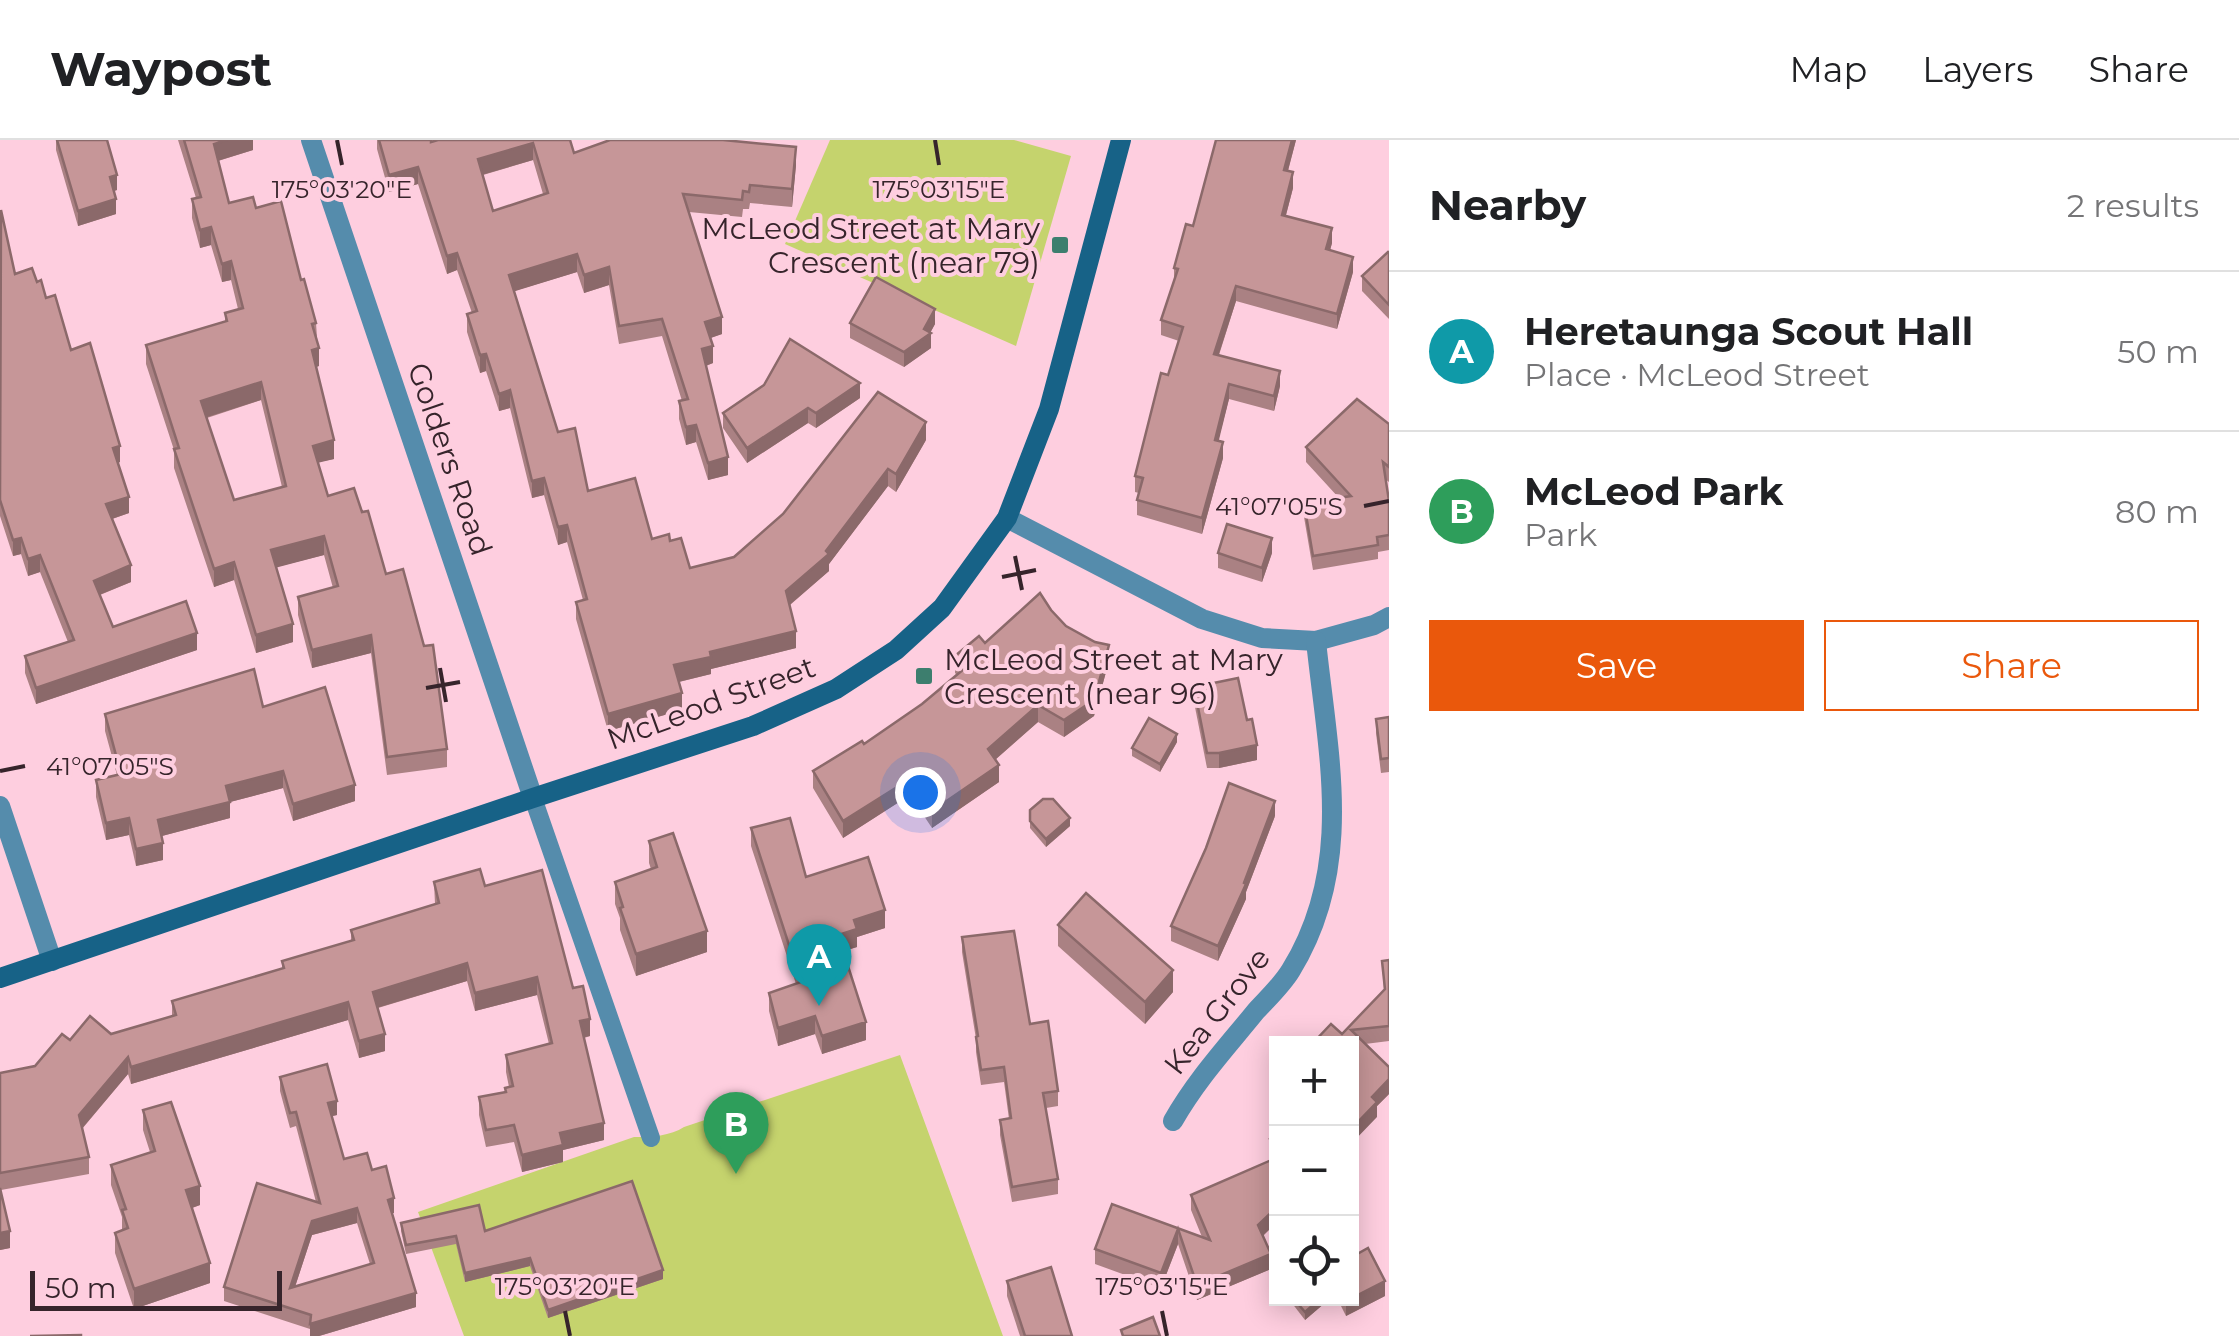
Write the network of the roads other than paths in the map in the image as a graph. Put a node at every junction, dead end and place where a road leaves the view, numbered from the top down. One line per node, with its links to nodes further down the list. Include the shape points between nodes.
1 (311, 140): 6 (street, Golders Road)
2 (1120, 140): 3 (street, McLeod Street, via 1049,409)
3 (1007, 518): 5 (street, via 1202,619 1262,638); 6 (street, McLeod Street, via 942,608 866,672 753,726)
4 (1389, 617): 5 (street)
5 (1316, 642): 10 (street, Kea Grove, via 1334,805 1330,864 1314,923 1290,972 1194,1085)
6 (533, 798): 8 (street, McLeod Street); 11 (lane)
7 (0, 806): 8 (street)
8 (52, 961): 9 (street, McLeod Street)
9 (0, 978)
10 (1173, 1121)
11 (651, 1138)

